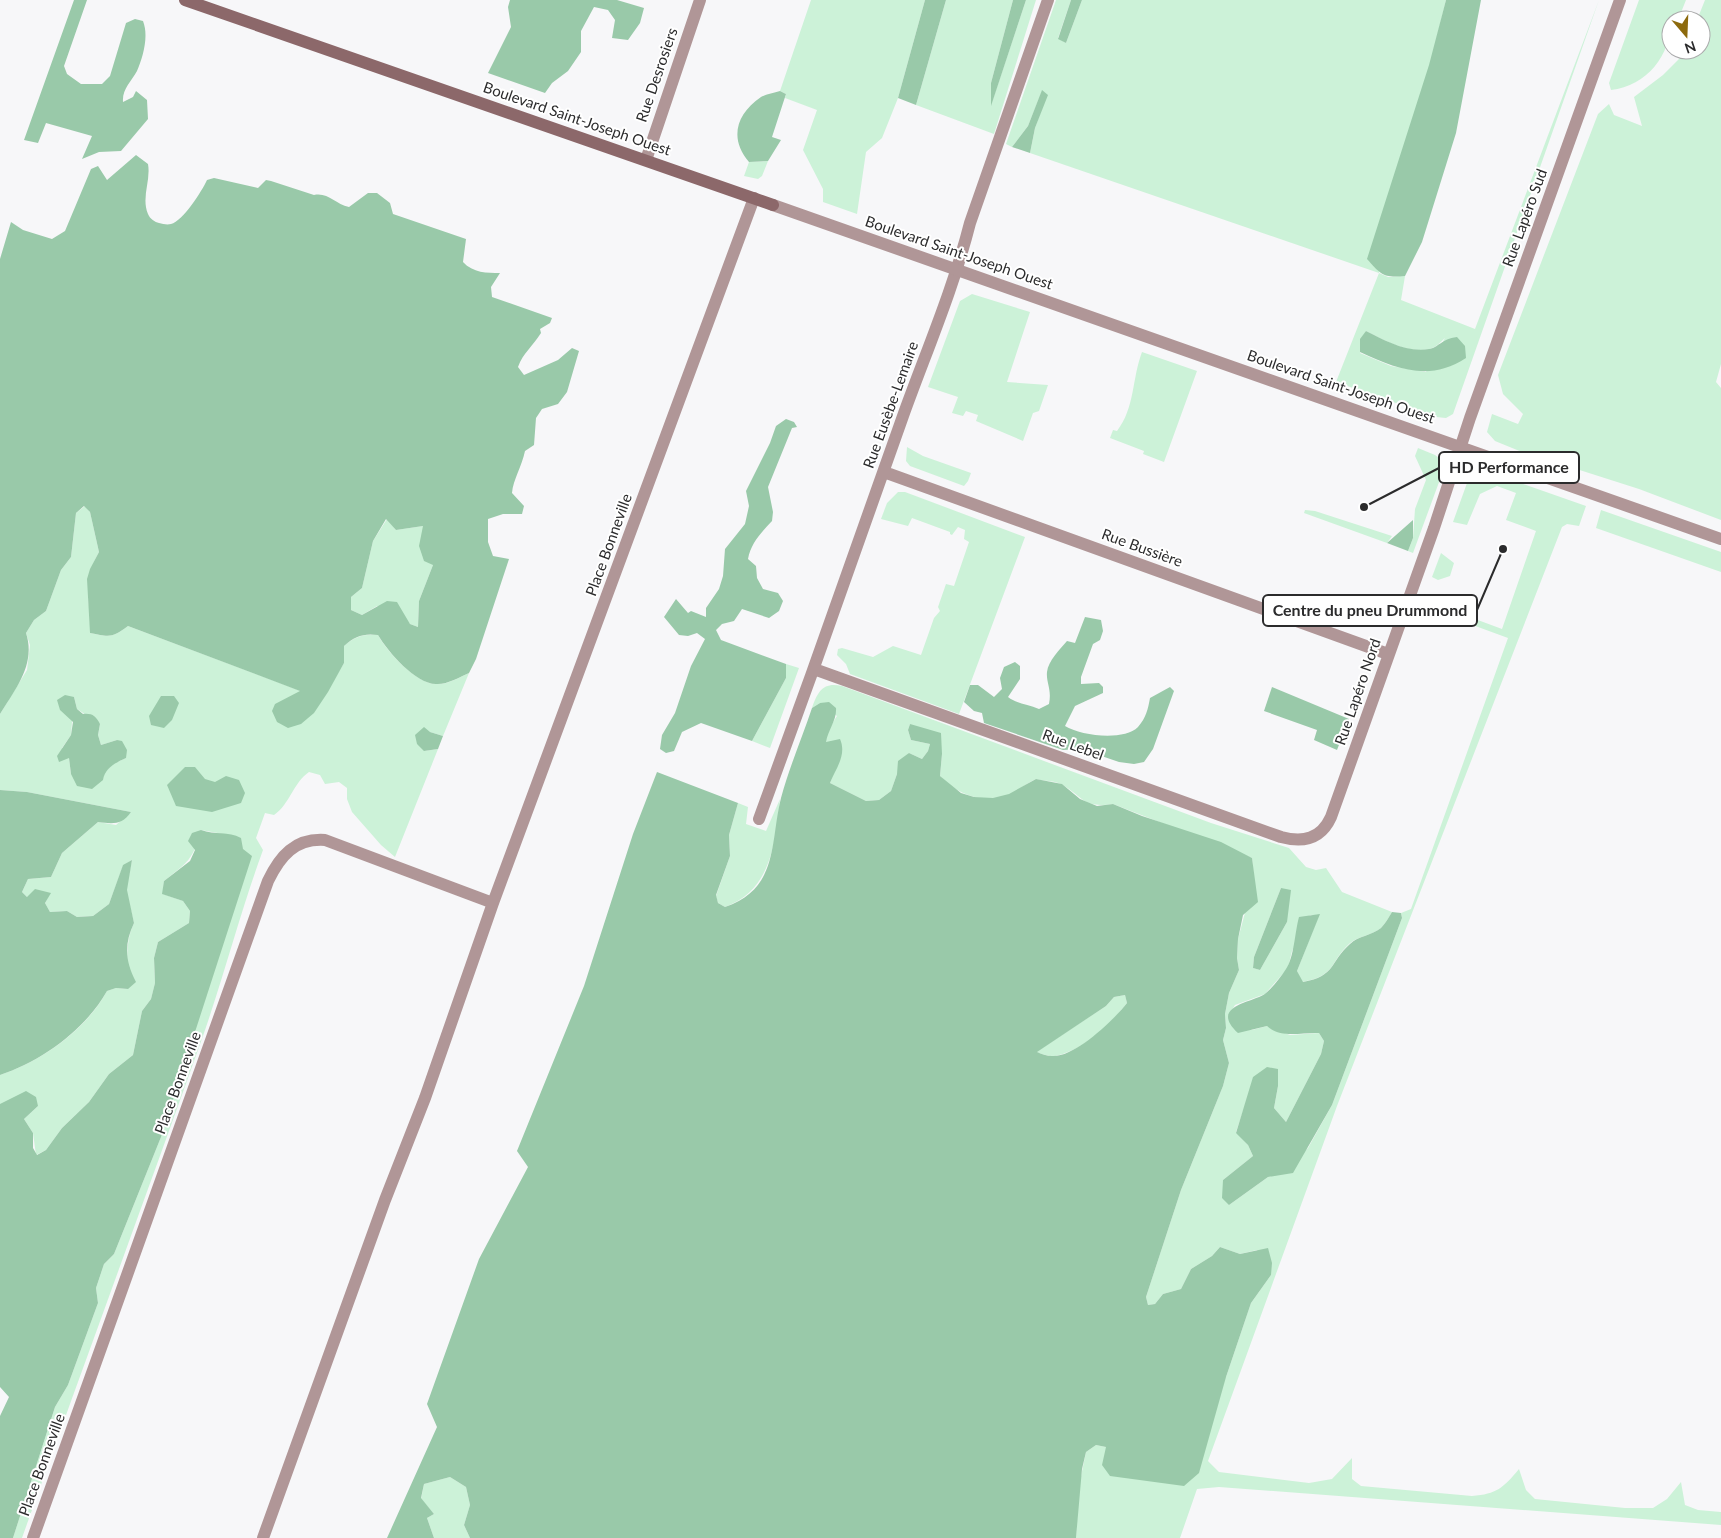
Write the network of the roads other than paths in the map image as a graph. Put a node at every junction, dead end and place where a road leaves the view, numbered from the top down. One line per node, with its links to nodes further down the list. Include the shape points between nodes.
1 (185, 0): 5 (main road, Boulevard Saint-Joseph Ouest)
2 (700, 0): 6 (street, Rue Desrosiers)
3 (1048, 0): 9 (street, Rue Eusèbe-Lemaire, via 970,223)
4 (1620, 0): 10 (street, Rue Lapéro Sud)
5 (210, 4): 6 (main road, Boulevard Saint-Joseph Ouest)
6 (646, 160): 7 (main road, Boulevard Saint-Joseph Ouest)
7 (754, 198): 8 (main road, Boulevard Saint-Joseph Ouest); 17 (street, Place Bonneville)
8 (773, 205): 9 (street, Boulevard Saint-Joseph Ouest)
9 (958, 270): 10 (street, Boulevard Saint-Joseph Ouest); 11 (street, Rue Eusèbe-Lemaire)
10 (1461, 447): 12 (street, Boulevard Saint-Joseph Ouest); 13 (street, Rue Lapéro Nord)
11 (884, 472): 13 (street, Rue Bussière); 14 (street, Rue Eusèbe-Lemaire)
12 (1721, 538)
13 (1388, 654): 16 (street, Rue Lapéro Nord, via 1331,817)
14 (814, 669): 15 (street, Rue Eusèbe-Lemaire); 16 (street, Rue Lebel, via 1281,837 1303,840)
15 (759, 820)
16 (1321, 832)
17 (494, 904): 18 (street, Place Bonneville, via 325,840 306,841 287,851 280,860 268,881); 19 (street, Place Bonneville)
18 (33, 1538)
19 (263, 1538)

